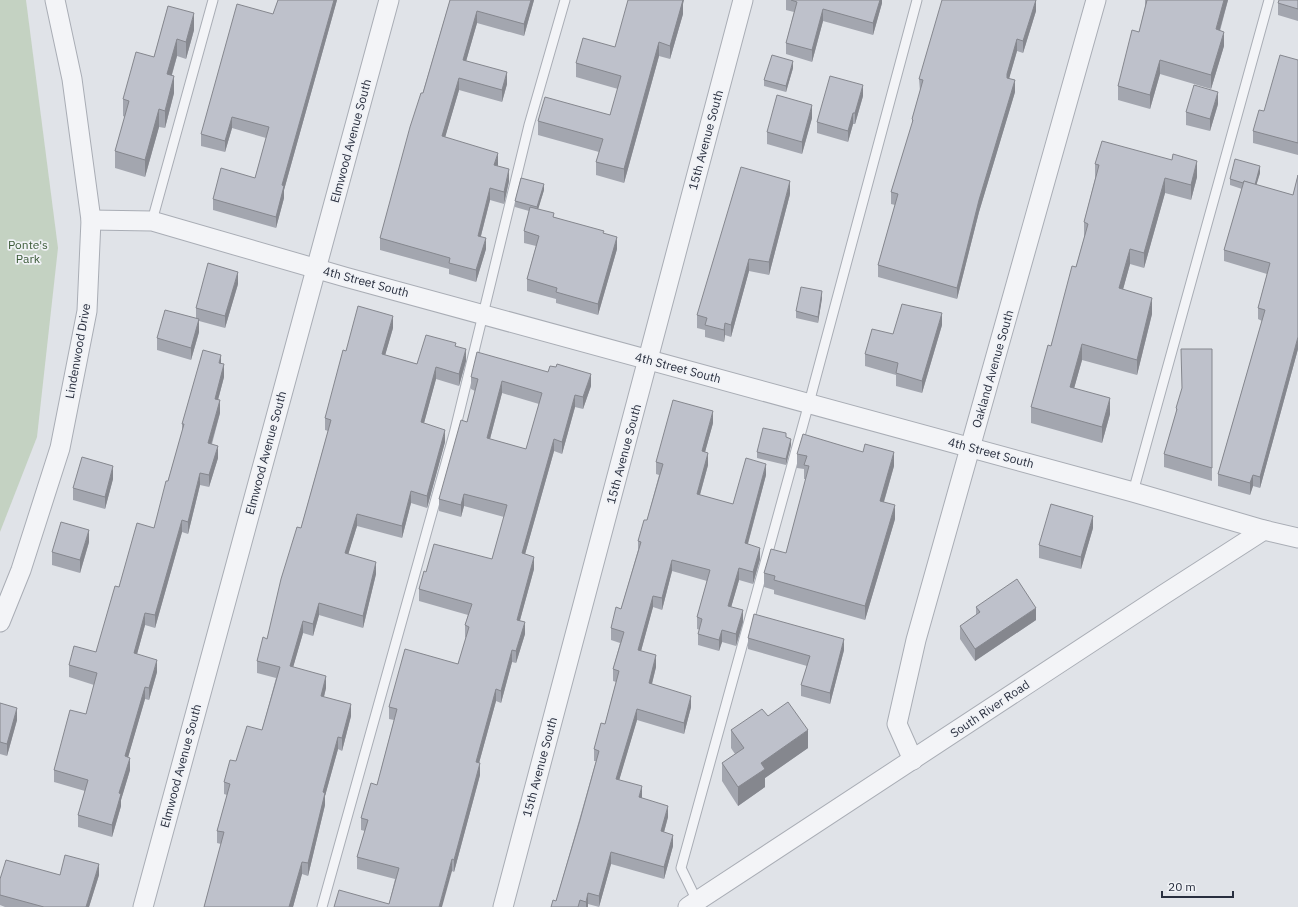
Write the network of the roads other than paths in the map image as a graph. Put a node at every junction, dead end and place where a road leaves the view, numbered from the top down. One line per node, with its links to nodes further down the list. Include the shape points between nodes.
1 (55, 0): 9 (street, Lindenwood Drive, via 72,79)
2 (213, 0): 10 (lane)
3 (389, 0): 11 (street, Elmwood Avenue South)
4 (565, 0): 12 (lane, via 530,125)
5 (743, 0): 13 (street, 15th Avenue South)
6 (917, 0): 14 (lane)
7 (1096, 0): 15 (street, Oakland Avenue South)
8 (1269, 0): 16 (lane)
9 (91, 220): 10 (street, 4th Street South); 19 (street, Lindenwood Drive, via 87,310 60,448 21,570)
10 (152, 221): 11 (street, 4th Street South)
11 (316, 269): 12 (street, 4th Street South); 22 (street, Elmwood Avenue South)
12 (483, 315): 13 (street, 4th Street South); 23 (lane, via 454,434)
13 (649, 360): 14 (street, 4th Street South); 24 (street, 15th Avenue South)
14 (809, 403): 15 (street, 4th Street South); 21 (lane, via 681,868)
15 (971, 448): 16 (street, 4th Street South); 20 (street, Oakland Avenue South, via 916,640 897,724)
16 (1133, 492): 17 (street, 4th Street South)
17 (1264, 530): 18 (street); 20 (street, South River Road)
18 (1298, 538)
19 (0, 622)
20 (913, 760): 21 (street, South River Road)
21 (693, 904)
22 (143, 907)
23 (322, 907)
24 (503, 907)

